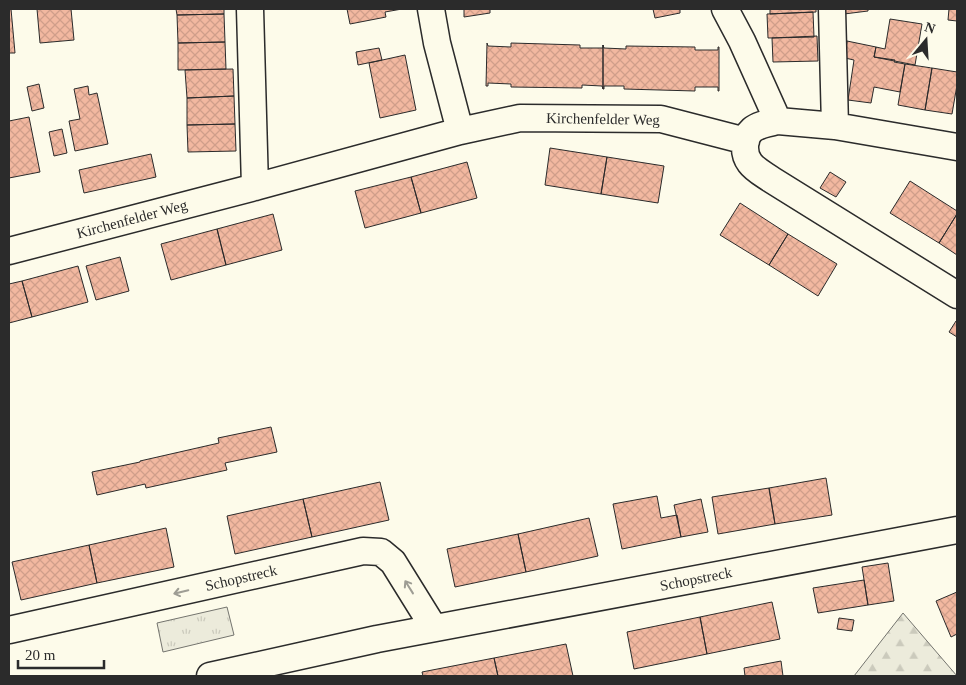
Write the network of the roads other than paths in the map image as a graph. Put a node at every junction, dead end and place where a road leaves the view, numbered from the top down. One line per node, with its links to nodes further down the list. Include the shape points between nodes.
1 (250, 9): 10 (street)
2 (431, 9): 7 (street)
3 (725, 9): 5 (street)
4 (832, 9): 6 (street)
5 (778, 121): 6 (street); 8 (street, via 751,130)
6 (835, 126): 9 (street)
7 (460, 130): 8 (street, Kirchenfelder Weg, via 520,118 661,119); 10 (street, Kirchenfelder Weg)
8 (746, 141): 12 (street, via 745,153 759,170)
9 (957, 147)
10 (255, 187): 11 (street, Kirchenfelder Weg)
11 (9, 251)
12 (957, 295)
13 (957, 530): 14 (street, Schopstreck)
14 (434, 628): 15 (street, Schopstreck, one-way to 15, via 393,562 380,552 364,551); 16 (street, Schopstreck)
15 (9, 630)
16 (210, 676)

